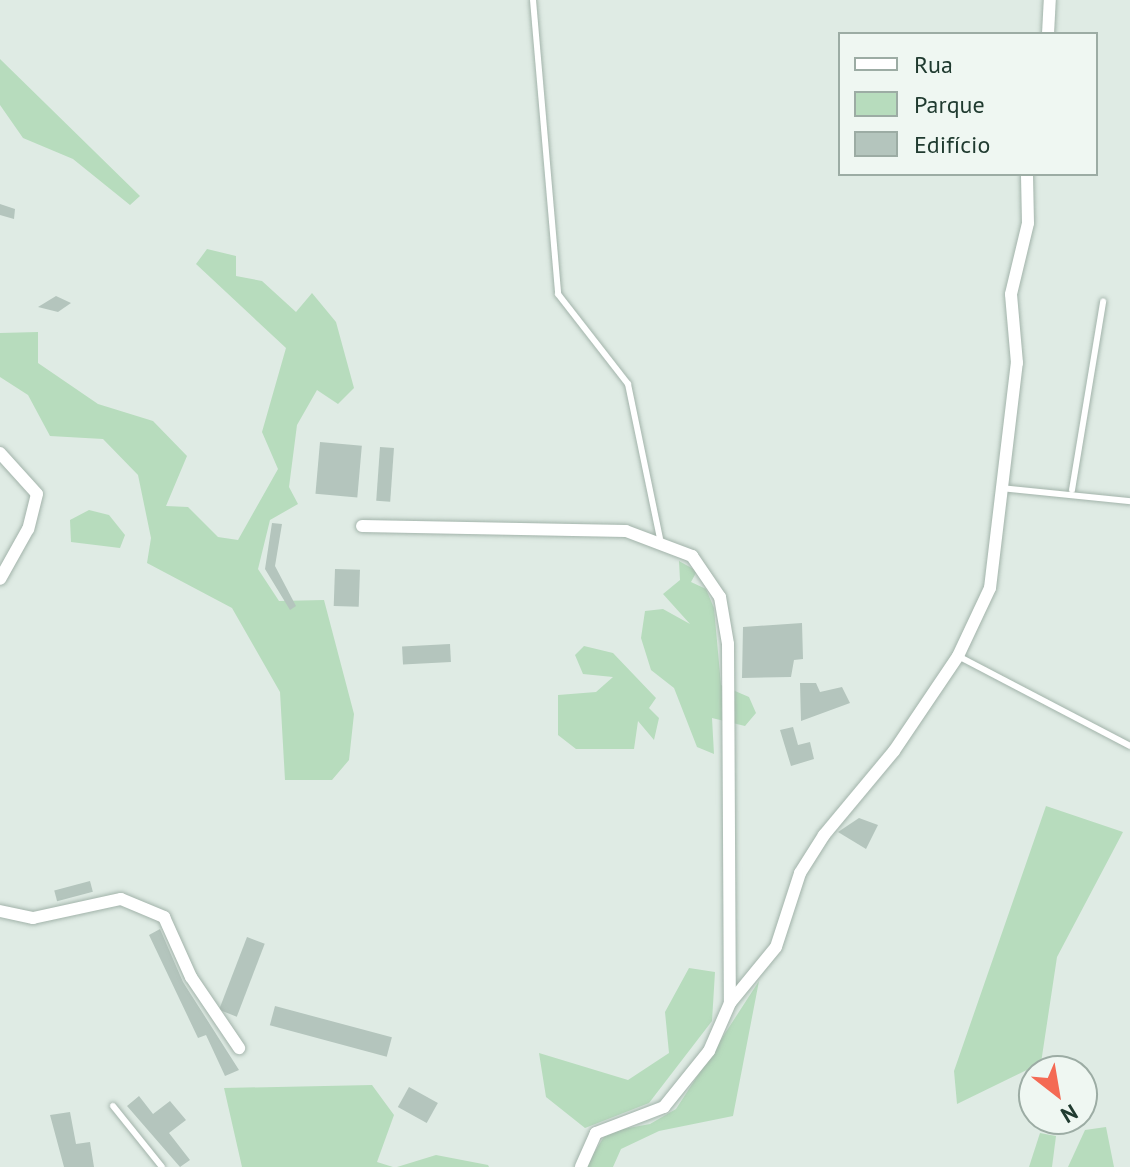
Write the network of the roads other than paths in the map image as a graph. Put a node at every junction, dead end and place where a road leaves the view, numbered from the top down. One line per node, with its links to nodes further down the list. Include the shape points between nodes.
1 (533, 0): 11 (lane, via 558,294 628,384)
2 (1050, 0): 3 (street)
3 (1048, 32)
4 (1027, 176): 7 (street, via 1028,223 1011,294 1017,363)
5 (1103, 302): 8 (lane)
6 (0, 453): 12 (street, via 37,494 28,529)
7 (997, 487): 8 (lane); 13 (street, via 990,588)
8 (1072, 490): 9 (lane)
9 (1130, 501)
10 (362, 526): 11 (street, via 626,531)
11 (660, 539): 16 (street, via 703,565 720,597 728,644)
12 (0, 579)
13 (958, 656): 14 (lane); 16 (street, via 894,751 824,835 800,873 776,947)
14 (1130, 746)
15 (0, 911): 17 (street, via 33,918 121,899 164,917 191,977)
16 (730, 1003): 20 (street, via 709,1051 664,1107 596,1133)
17 (239, 1048)
18 (113, 1106): 19 (lane)
19 (162, 1167)
20 (581, 1167)

